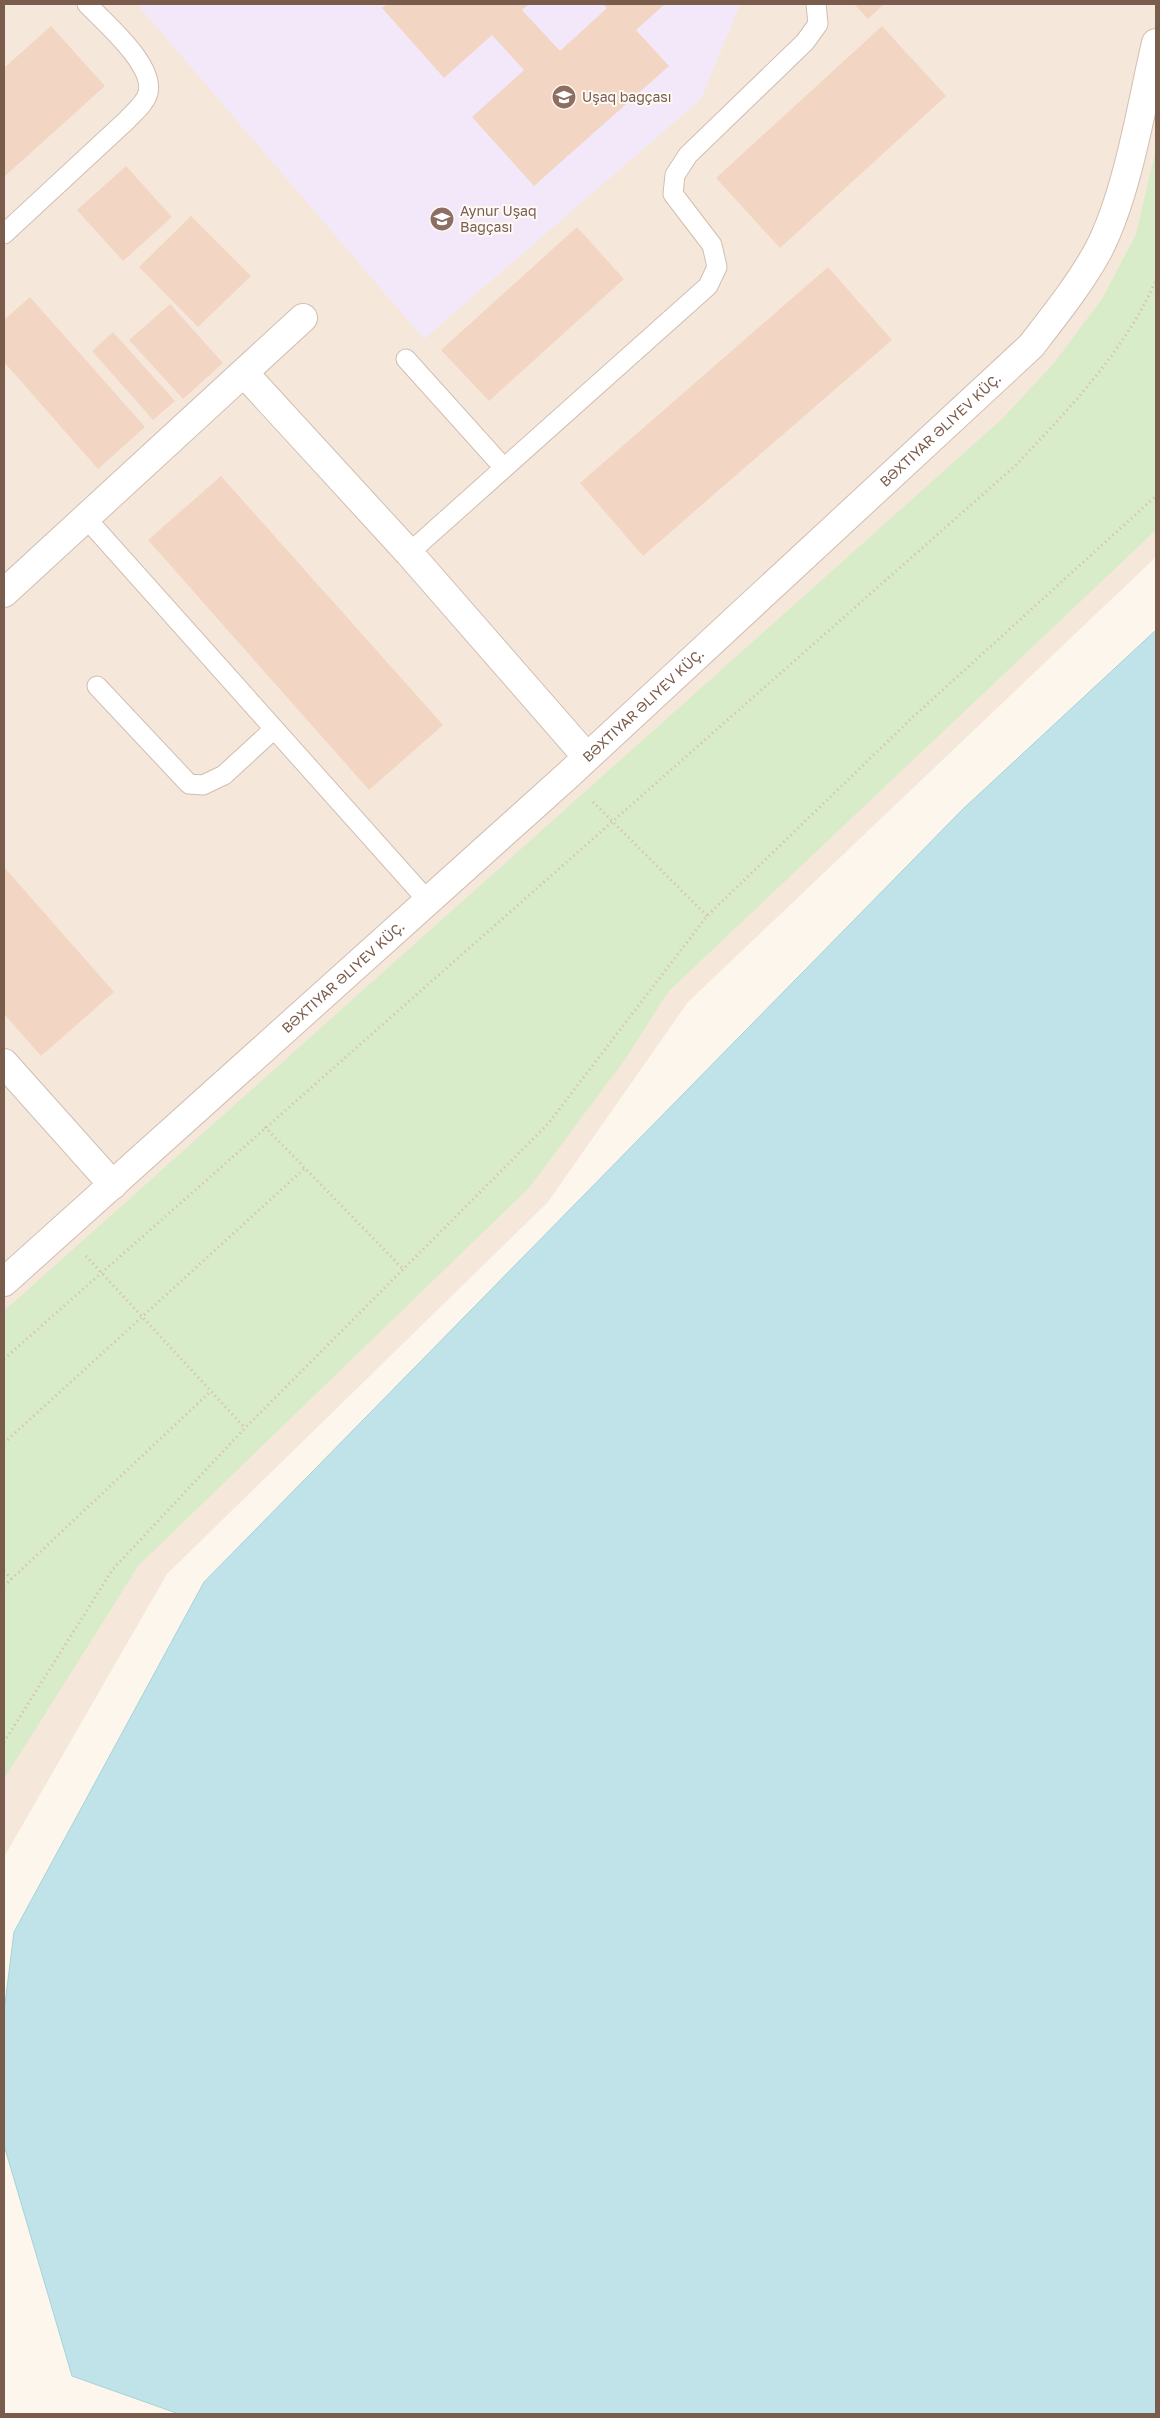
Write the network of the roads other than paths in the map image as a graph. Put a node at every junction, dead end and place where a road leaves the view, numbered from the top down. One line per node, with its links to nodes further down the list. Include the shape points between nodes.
1 (87, 4): 4 (lane, via 142,65 148,79 148,93 127,120)
2 (816, 4): 8 (lane, via 818,24 806,42 688,155 675,175 674,194 712,246 717,267 708,286)
3 (1156, 43): 14 (street, BƏXTIYAR ƏLIYEV KÜÇ., via 1121,192 1099,248 1071,294 1031,346)
4 (4, 234)
5 (303, 318): 7 (street)
6 (406, 359): 8 (lane)
7 (244, 373): 9 (street); 10 (street)
8 (504, 468): 10 (lane)
9 (86, 518): 11 (street); 13 (lane)
10 (408, 553): 14 (street)
11 (4, 594)
12 (97, 686): 13 (lane, via 189,784 203,785 224,775)
13 (274, 729): 15 (lane)
14 (586, 757): 15 (street, BƏXTIYAR ƏLIYEV KÜÇ.)
15 (428, 902): 17 (street, BƏXTIYAR ƏLIYEV KÜÇ.)
16 (4, 1063): 17 (street)
17 (113, 1185): 18 (street, BƏXTIYAR ƏLIYEV KÜÇ.)
18 (4, 1282)

